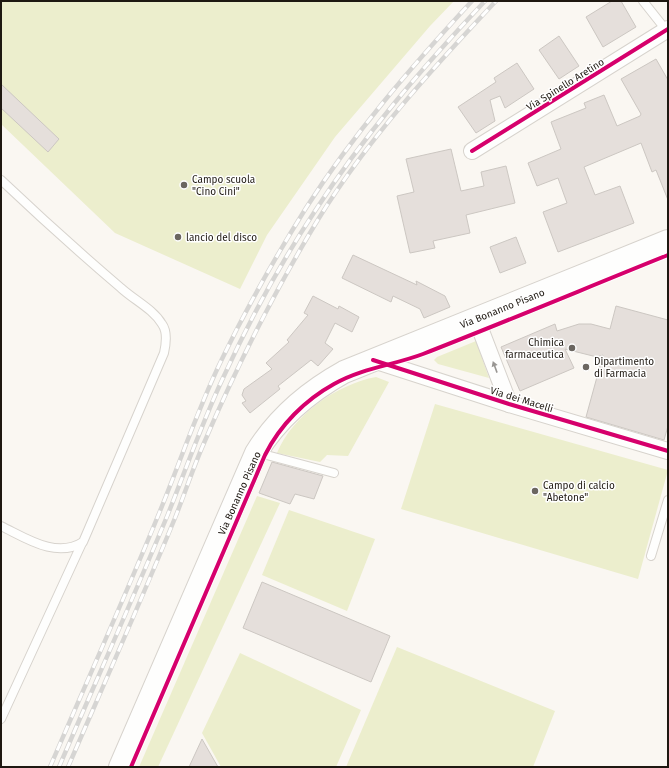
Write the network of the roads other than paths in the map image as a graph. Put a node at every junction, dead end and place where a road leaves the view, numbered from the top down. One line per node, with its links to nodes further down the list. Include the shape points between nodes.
1 (643, 1): 2 (lane)
2 (667, 31): 3 (street, Via Spinello Aretino)
3 (472, 151)
4 (1, 180): 14 (lane, via 113,281 156,315 163,325 166,344 164,353)
5 (668, 241): 6 (main road, Via Bonanno Pisano)
6 (476, 318): 7 (main road, Via Bonanno Pisano); 8 (street, Via dei Macelli, one-way to 6)
7 (373, 360): 8 (street, Via dei Macelli); 10 (main road, Via Bonanno Pisano, via 344,372 308,394 271,429)
8 (509, 404): 9 (street, Via dei Macelli)
9 (668, 452)
10 (256, 453): 11 (lane); 17 (main road, Via Bonanno Pisano)
11 (334, 473)
12 (668, 500): 15 (lane)
13 (1, 526): 14 (lane, via 50,548 69,548)
14 (83, 542): 16 (lane)
15 (651, 556)
16 (1, 719)
17 (120, 767)

